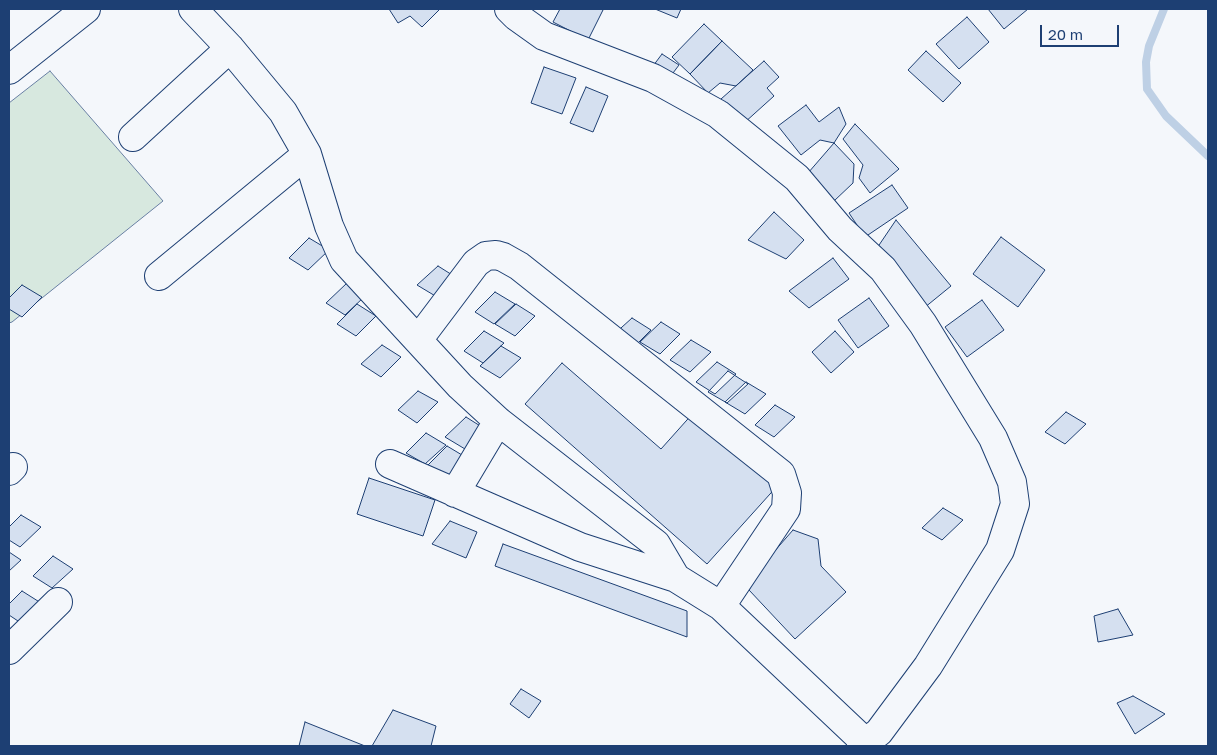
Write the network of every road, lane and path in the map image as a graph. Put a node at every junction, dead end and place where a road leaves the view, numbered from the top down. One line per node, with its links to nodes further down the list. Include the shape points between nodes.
1 (86, 9): 5 (street)
2 (193, 9): 4 (street)
3 (509, 9): 17 (street, via 544,36 653,78 718,114 797,178 840,229 883,269 923,324 993,438 1012,482 1015,504 1000,550 928,666 879,732)
4 (230, 48): 6 (street); 7 (street, via 284,112)
5 (9, 70)
6 (133, 137)
7 (307, 154): 8 (street); 9 (street, via 329,226 344,260)
8 (159, 276)
9 (418, 340): 10 (street); 15 (street, via 476,263 486,256 503,257 519,266 781,474 787,493 786,509)
10 (498, 421): 12 (street); 13 (street, via 656,544)
11 (390, 464): 12 (street)
12 (455, 493): 13 (street, via 580,547)
13 (676, 578): 15 (street)
14 (58, 602): 16 (street)
15 (721, 606): 17 (street)
16 (9, 650)
17 (864, 745)

